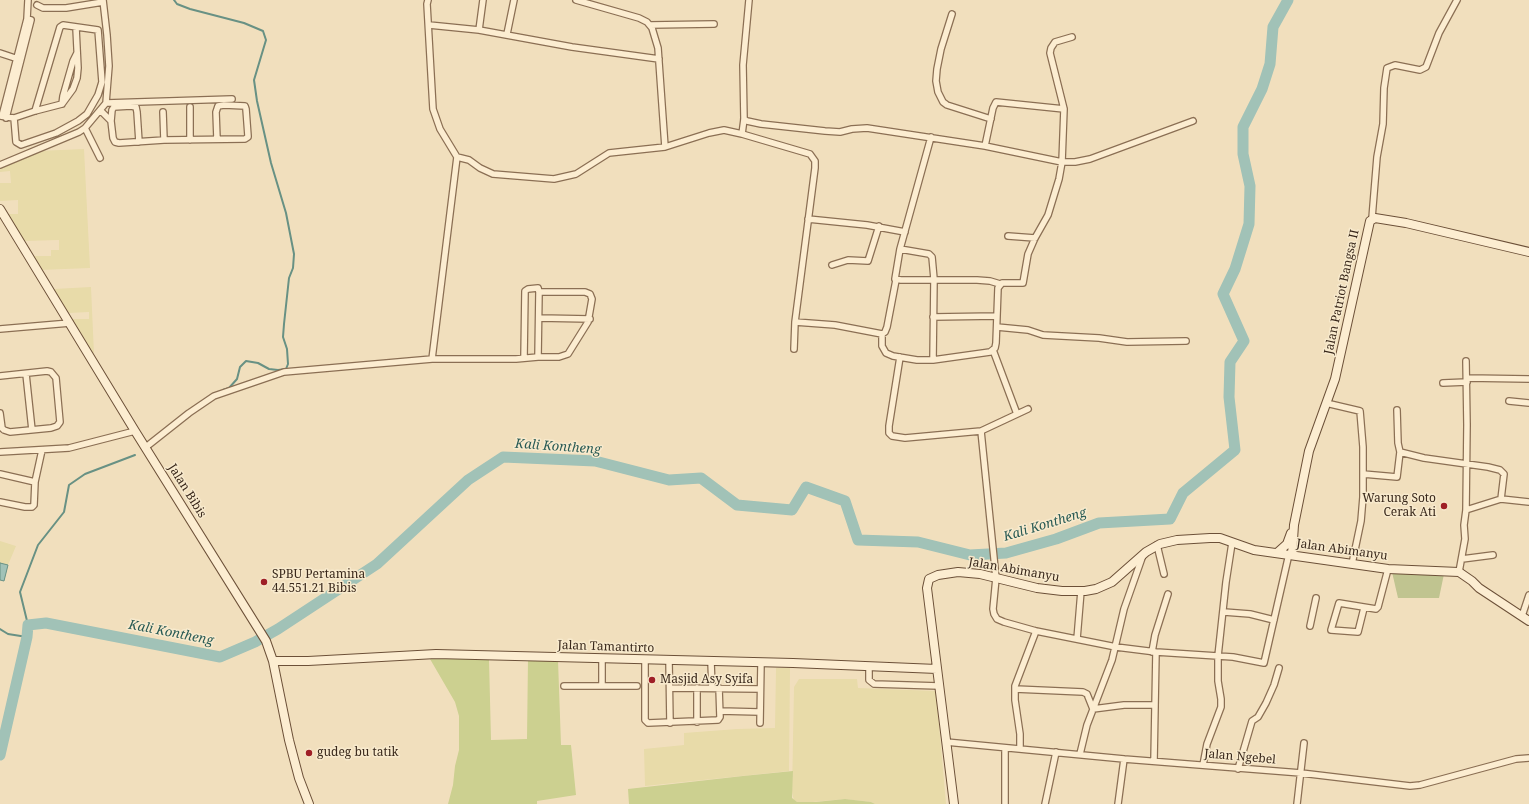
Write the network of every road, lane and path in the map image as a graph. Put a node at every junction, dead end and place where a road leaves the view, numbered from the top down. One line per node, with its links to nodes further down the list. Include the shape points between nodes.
1 (28, 0): 19 (street, via 27,18 31,20)
2 (428, 0): 12 (street)
3 (483, 0): 15 (street)
4 (514, 0): 16 (street)
5 (576, 0): 13 (street, via 632,15)
6 (749, 0): 30 (street, via 743,65)
7 (1457, 0): 48 (street, via 1439,33 1426,67 1420,70 1395,65 1387,68)
8 (103, 1): 9 (street, via 66,8 43,8); 22 (street, via 109,71)
9 (37, 5)
10 (952, 14): 31 (street, via 938,65 938,92 947,105)
11 (714, 24): 13 (street)
12 (428, 25): 15 (street); 43 (street, via 433,109 440,129)
13 (650, 25): 20 (street, via 656,37)
14 (76, 28): 25 (street, via 63,25 59,29); 25 (street, via 77,52 62,104); 29 (street, via 96,29 99,32 102,82 87,114 56,133 21,145 16,142)
15 (479, 30): 16 (street)
16 (507, 34): 20 (street, via 572,48)
17 (1072, 37): 24 (street, via 1055,42 1050,48)
18 (0, 53): 19 (street)
19 (18, 59): 28 (street)
20 (659, 59): 42 (street)
21 (232, 99): 22 (street)
22 (106, 103): 26 (street)
23 (190, 107): 39 (street)
24 (1064, 109): 31 (street, via 998,102 994,105); 45 (street)
25 (34, 111): 29 (street)
26 (101, 111): 32 (street); 34 (street)
27 (163, 112): 38 (street)
28 (2, 117): 29 (street)
29 (14, 118)
30 (744, 119): 35 (street); 36 (street, via 792,129 840,132 852,128 867,128)
31 (991, 119): 41 (street)
32 (111, 121): 40 (street, via 114,140 119,143); 40 (street, via 114,107 136,107)
33 (1193, 122): 45 (street, via 1084,161)
34 (85, 128): 44 (street); 46 (street)
35 (742, 134): 42 (street, via 727,130 717,131); 49 (street, via 812,156 815,168)
36 (931, 137): 41 (street); 51 (street)
37 (217, 139): 37 (street, via 248,137 245,106 218,106); 39 (street)
38 (164, 140): 39 (street); 40 (street)
39 (190, 140)
40 (139, 142)
41 (985, 146): 45 (street)
42 (665, 147): 43 (street, via 609,153 576,174 554,179 493,174 469,160)
43 (457, 157): 76 (street)
44 (100, 158)
45 (1062, 162): 53 (street, via 1050,211)
46 (0, 165)
47 (0, 209): 66 (street, Jalan Bibis)
48 (1372, 218): 55 (street, Jalan Patriot Bangsa II, via 1406,223); 85 (street, Jalan Patriot Bangsa II, via 1335,379)
49 (808, 219): 50 (street); 65 (street)
50 (879, 226): 51 (street); 56 (street, via 868,261 848,260)
51 (905, 232): 54 (street)
52 (1008, 236): 53 (street)
53 (1035, 238): 59 (street, via 1028,254 1022,283)
54 (900, 249): 57 (street); 58 (street, via 931,255)
55 (1529, 252)
56 (832, 266)
57 (896, 280): 58 (street); 69 (street, via 887,327)
58 (934, 280): 59 (street, via 990,281); 62 (street)
59 (1000, 284): 61 (street)
60 (539, 292): 63 (street); 64 (street, via 588,293 592,299); 75 (street, via 537,288 525,291)
61 (997, 316): 62 (street); 67 (street)
62 (933, 317): 77 (street)
63 (539, 318): 64 (street); 73 (street)
64 (590, 319): 73 (street, via 568,354 559,357)
65 (795, 322): 69 (street, via 835,325); 71 (street)
66 (70, 323): 68 (street); 92 (street, Jalan Bibis)
67 (997, 327): 70 (street, via 1028,330 1044,335 1126,342); 72 (street)
68 (0, 329)
69 (882, 334): 74 (street, via 884,351)
70 (1186, 342)
71 (794, 349)
72 (993, 350): 77 (street); 90 (street)
73 (538, 357): 75 (street)
74 (900, 357): 77 (street); 93 (street, via 889,426 889,433 892,436 905,438)
75 (524, 358): 76 (street)
76 (432, 359): 94 (street, via 284,372 214,396)
77 (932, 360)
78 (1466, 361): 82 (street)
79 (26, 374): 80 (street); 91 (street); 91 (street, via 47,371 56,378 60,422 55,427)
80 (0, 376)
81 (1529, 379): 82 (street)
82 (1466, 380): 83 (street); 98 (street)
83 (1443, 383)
84 (1509, 401): 86 (street)
85 (1326, 403): 100 (street, via 1360,411); 106 (street, Jalan Patriot Bangsa II, via 1308,451)
86 (1529, 403)
87 (1028, 409): 90 (street)
88 (1397, 410): 97 (street)
89 (0, 413): 91 (street, via 4,430)
90 (1017, 414): 93 (street)
91 (32, 430)
92 (135, 431): 94 (street, Jalan Bibis); 95 (street, via 69,448)
93 (981, 431): 118 (street)
94 (146, 447): 135 (street, Jalan Bibis, via 265,640)
95 (42, 450): 96 (street); 101 (street)
96 (0, 452)
97 (1400, 452): 98 (street); 100 (street, via 1397,477)
98 (1466, 464): 102 (street, via 1502,471 1504,474); 105 (street)
99 (0, 474): 101 (street)
100 (1363, 474): 114 (street, via 1361,521)
101 (35, 482): 103 (street, via 32,507)
102 (1501, 499): 104 (street); 105 (street)
103 (0, 502)
104 (1529, 502)
105 (1466, 510): 113 (street, via 1466,539)
106 (1294, 525): 109 (street, via 1287,544); 111 (street)
107 (1232, 543): 108 (street, Jalan Abimanyu, via 1220,538 1210,538 1172,541); 109 (street, Jalan Abimanyu, via 1254,550); 124 (street)
108 (1157, 545): 110 (street, Jalan Abimanyu); 117 (street)
109 (1277, 553): 111 (street, Jalan Abimanyu)
110 (1143, 555): 119 (street, Jalan Abimanyu, via 1112,582 1096,589); 130 (street, via 1124,609)
111 (1291, 555): 114 (street, Jalan Abimanyu); 126 (street)
112 (1493, 555): 113 (street)
113 (1462, 559): 116 (street)
114 (1352, 564): 115 (street, Jalan Abimanyu)
115 (1388, 569): 116 (street, Jalan Abimanyu); 123 (street, via 1378,608)
116 (1459, 572): 125 (street)
117 (1164, 574)
118 (996, 578): 119 (street, Jalan Abimanyu, via 1031,587); 128 (street, via 993,609 997,619); 141 (street, Jalan Abimanyu, via 951,572 933,576 928,581)
119 (1081, 591): 129 (street)
120 (1168, 594): 131 (street, via 1155,636)
121 (1529, 595): 125 (street)
122 (1316, 598): 127 (street)
123 (1364, 608): 123 (street, via 1358,632 1328,630 1339,604)
124 (1224, 612): 126 (street, via 1250,614); 132 (street)
125 (1526, 619)
126 (1274, 620): 132 (street, via 1264,663)
127 (1310, 626)
128 (1036, 631): 129 (street); 151 (street, via 1015,683)
129 (1077, 639): 130 (street)
130 (1116, 647): 131 (street); 153 (street)
131 (1154, 652): 132 (street); 152 (street)
132 (1218, 656): 168 (street, via 1221,707 1207,744)
133 (602, 658): 134 (street, Jalan Tamantirto); 135 (street, Jalan Tamantirto, via 436,654); 142 (street)
134 (645, 660): 136 (street, Jalan Tamantirto); 157 (street, via 646,722)
135 (273, 661): 171 (street, Jalan Bibis, via 299,778)
136 (669, 661): 137 (street, Jalan Tamantirto); 146 (street)
137 (711, 662): 138 (street, Jalan Tamantirto); 148 (street)
138 (761, 663): 139 (street, Jalan Tamantirto); 150 (street)
139 (869, 666): 141 (street, Jalan Tamantirto); 145 (street, via 869,680 874,684)
140 (1279, 668): 169 (street, via 1266,703 1252,721)
141 (937, 669): 145 (street, Jalan Abimanyu)
142 (602, 685): 143 (street); 144 (street)
143 (564, 686)
144 (637, 686)
145 (939, 686): 159 (street, Jalan Abimanyu)
146 (670, 688): 147 (street); 157 (street)
147 (697, 688): 148 (street); 156 (street)
148 (712, 688): 149 (street)
149 (720, 688): 150 (street); 154 (street)
150 (760, 689): 155 (street)
151 (1015, 689): 153 (street, via 1083,692 1087,694); 162 (street)
152 (1155, 705): 153 (street); 167 (street)
153 (1093, 709): 164 (street)
154 (720, 711): 155 (street); 156 (street, via 718,720)
155 (759, 712): 158 (street)
156 (697, 722): 157 (street)
157 (670, 723)
158 (760, 723)
159 (946, 742): 161 (street, Jalan Ngebel); 172 (street, Jalan Abimanyu)
160 (1304, 743): 170 (street)
161 (1005, 748): 162 (street, Jalan Ngebel); 173 (street)
162 (1020, 749): 163 (street, Jalan Ngebel)
163 (1056, 752): 164 (street, Jalan Ngebel); 174 (street)
164 (1080, 754): 166 (street, Jalan Ngebel)
165 (1529, 758): 170 (street, Jalan Ngebel, via 1516,759 1410,786)
166 (1124, 759): 167 (street, Jalan Ngebel); 175 (street)
167 (1154, 761): 168 (street, Jalan Ngebel)
168 (1203, 765): 169 (street, Jalan Ngebel)
169 (1238, 769): 170 (street, Jalan Ngebel)
170 (1300, 773): 176 (street)
171 (309, 804)
172 (954, 804)
173 (1005, 804)
174 (1045, 804)
175 (1118, 804)
176 (1297, 804)

